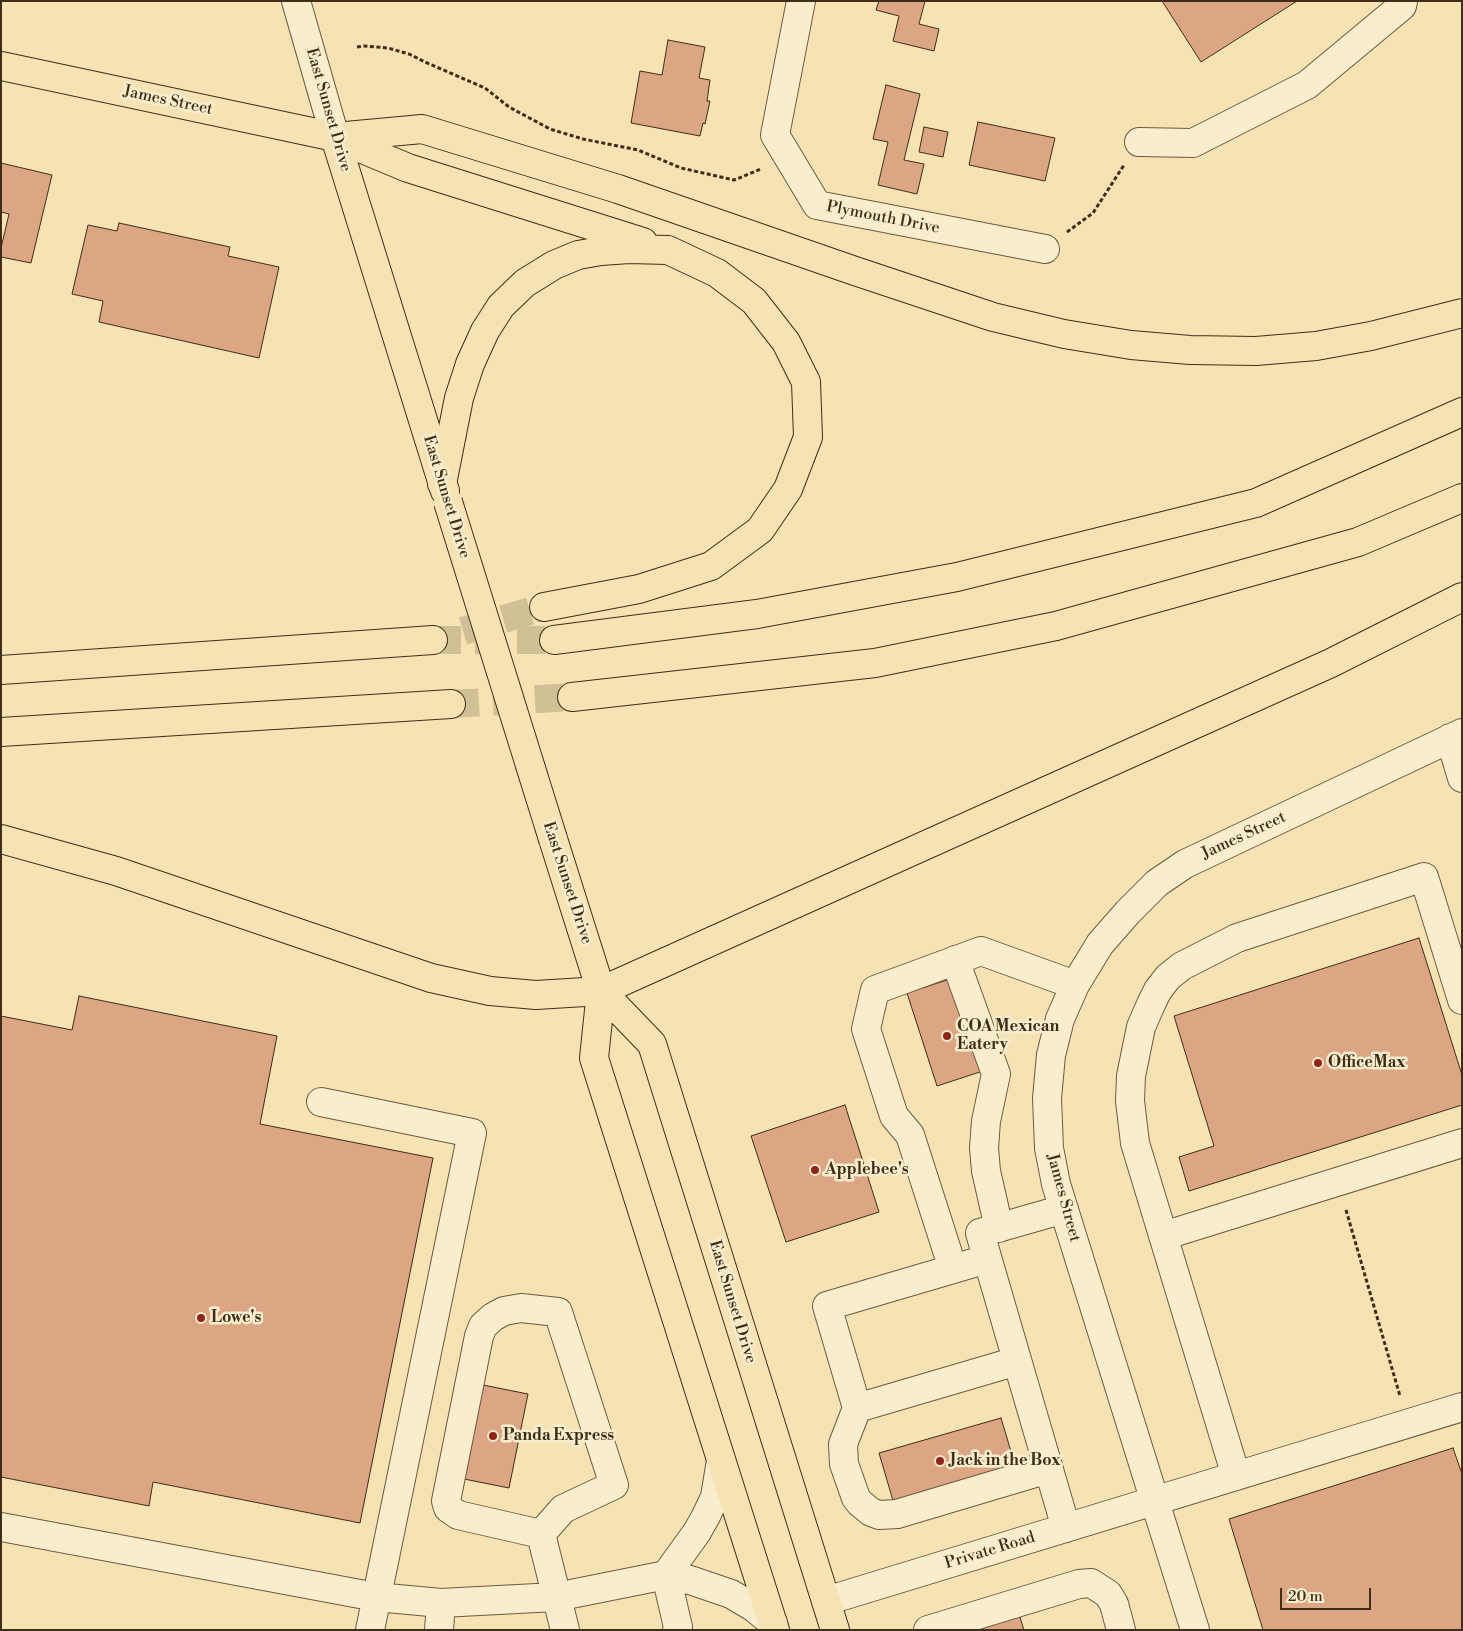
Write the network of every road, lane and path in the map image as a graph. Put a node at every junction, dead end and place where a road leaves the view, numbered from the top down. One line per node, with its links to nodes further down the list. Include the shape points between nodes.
1 (296, 1): 6 (street, East Sunset Drive)
2 (801, 1): 8 (street, Plymouth Drive, via 775,135)
3 (1403, 1): 7 (street, via 1402,6 1307,85 1193,143)
4 (357, 47): 8 (path, via 388,48 409,54 485,88 509,107 550,129 638,150 682,168 734,180)
5 (1, 66): 6 (main road, James Street)
6 (335, 137): 10 (main road, via 408,168); 11 (main road, via 422,128 618,189 993,317 1064,334 1131,345 1256,351 1316,346); 13 (main road, East Sunset Drive)
7 (1139, 142): 9 (path, via 1093,212)
8 (789, 158): 9 (street, Plymouth Drive, via 817,205)
9 (1045, 249)
10 (668, 250): 13 (main road, via 629,248 578,256 554,265 525,283 501,306 485,331 459,398); 16 (main road, via 717,273 754,301 786,342 806,382 808,437 788,488 760,530 711,566 639,589)
11 (1462, 313)
12 (1462, 412): 18 (main road, via 1256,503 957,577 758,614)
13 (445, 493): 28 (main road, East Sunset Drive, bridge)
14 (1462, 498): 20 (main road, via 1358,542 1056,626 875,663)
15 (1462, 597): 28 (main road, via 1331,663)
16 (544, 607)
17 (433, 640): 19 (main road)
18 (554, 640)
19 (1, 670)
20 (572, 697)
21 (450, 704): 22 (main road)
22 (1, 732)
23 (1456, 736): 24 (street); 27 (street, James Street, via 1185,864 1157,883 1128,912 1100,944)
24 (1462, 778)
25 (1, 839): 28 (main road, via 116,872 430,978 536,995)
26 (955, 960): 27 (street, via 981,951); 34 (street, via 996,1074 984,1148); 37 (street, via 875,990 866,1029 894,1116 910,1135)
27 (1074, 984): 33 (street, James Street, via 1060,1019 1051,1055 1047,1098 1049,1148)
28 (601, 991): 42 (main road, East Sunset Drive, via 594,1058); 52 (main road, East Sunset Drive, via 652,1044)
29 (1462, 1000): 35 (street, via 1424,877 1238,938 1182,966 1168,977 1158,990 1141,1027 1131,1076 1130,1101 1135,1143)
30 (321, 1102): 50 (street, via 472,1134)
31 (1462, 1143): 32 (street)
32 (1338, 1182): 35 (street); 39 (path)
33 (1064, 1209): 34 (street); 45 (street, James Street)
34 (999, 1228): 36 (street, via 980,1233)
35 (1163, 1236): 44 (street)
36 (987, 1259): 37 (street); 38 (street)
37 (953, 1269): 41 (street, via 827,1306)
38 (1017, 1361): 41 (street); 43 (street)
39 (1402, 1404)
40 (1462, 1407): 44 (street, Private Road)
41 (856, 1408): 43 (street, via 843,1444 844,1464 856,1498 879,1515 896,1514)
42 (722, 1460): 49 (street, via 706,1516); 54 (main road, East Sunset Drive)
43 (1048, 1469): 47 (street)
44 (1236, 1476): 45 (street, Private Road)
45 (1154, 1501): 47 (street, Private Road); 61 (street, James Street)
46 (1, 1527): 50 (street)
47 (1066, 1528): 52 (street, Private Road)
48 (541, 1534): 48 (street, via 563,1509 614,1485 558,1312 520,1308 504,1311 483,1326 479,1336 446,1501 448,1508 458,1515); 51 (street)
49 (666, 1576): 51 (street); 54 (street, via 690,1580 730,1594 753,1607); 57 (street)
50 (376, 1597): 53 (street); 55 (street)
51 (556, 1597): 53 (street); 56 (street)
52 (826, 1601): 58 (main road, East Sunset Drive)
53 (440, 1616)
54 (774, 1626)
55 (370, 1630)
56 (566, 1630)
57 (677, 1630)
58 (835, 1630)
59 (928, 1630): 60 (street, via 1078,1584 1091,1583 1108,1594)
60 (1121, 1630)
61 (1195, 1630)

